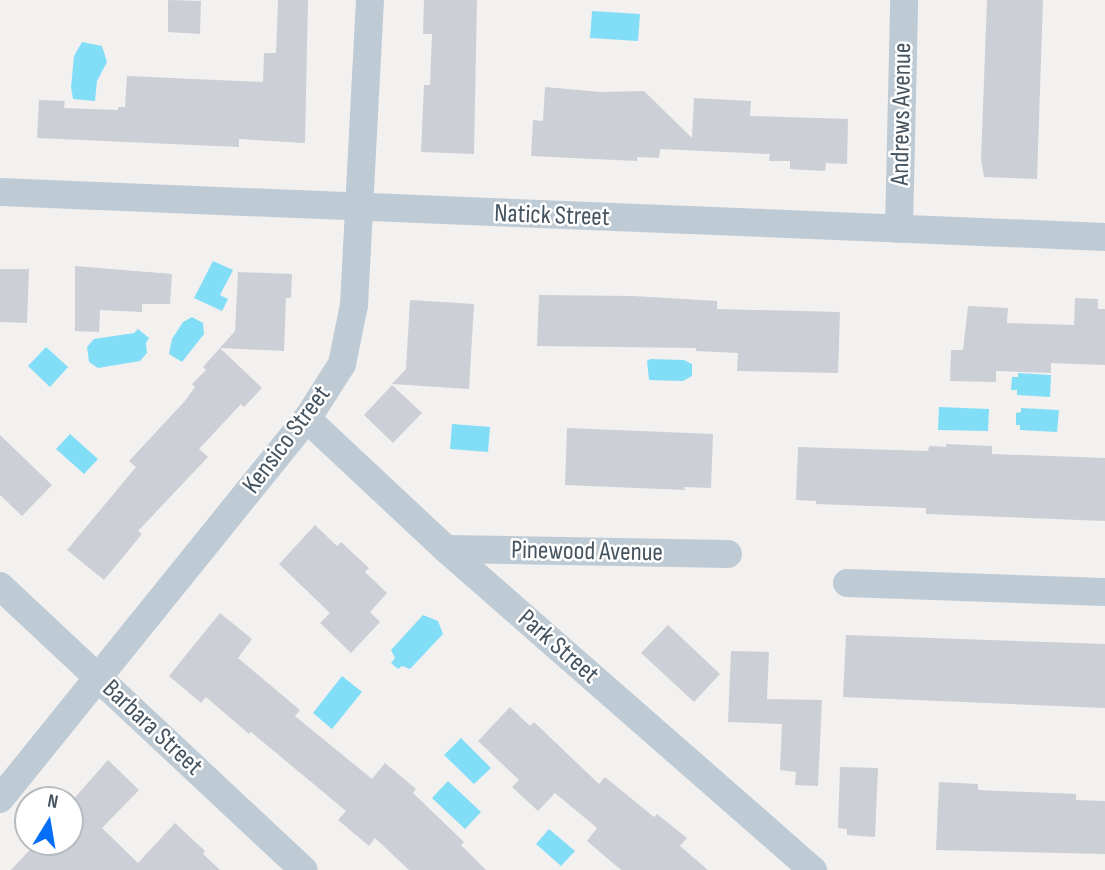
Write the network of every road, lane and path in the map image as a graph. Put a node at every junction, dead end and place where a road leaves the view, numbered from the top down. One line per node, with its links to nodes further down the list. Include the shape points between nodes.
1 (370, 0): 4 (street, Kensico Street)
2 (904, 0): 5 (street, Andrews Avenue)
3 (0, 192): 4 (street, Natick Street)
4 (360, 208): 5 (street, Natick Street); 7 (street, Kensico Street, via 354,304 342,364)
5 (899, 229): 6 (street, Natick Street)
6 (1105, 237)
7 (307, 419): 8 (street, Park Street); 13 (street, Kensico Street)
8 (446, 550): 9 (street, Pinewood Avenue); 16 (street, Park Street)
9 (728, 554)
10 (847, 583): 12 (street)
11 (0, 586): 13 (street, Barbara Street)
12 (1105, 592)
13 (98, 678): 14 (street, Kensico Street); 15 (street, Barbara Street)
14 (0, 799)
15 (304, 870)
16 (813, 870)

